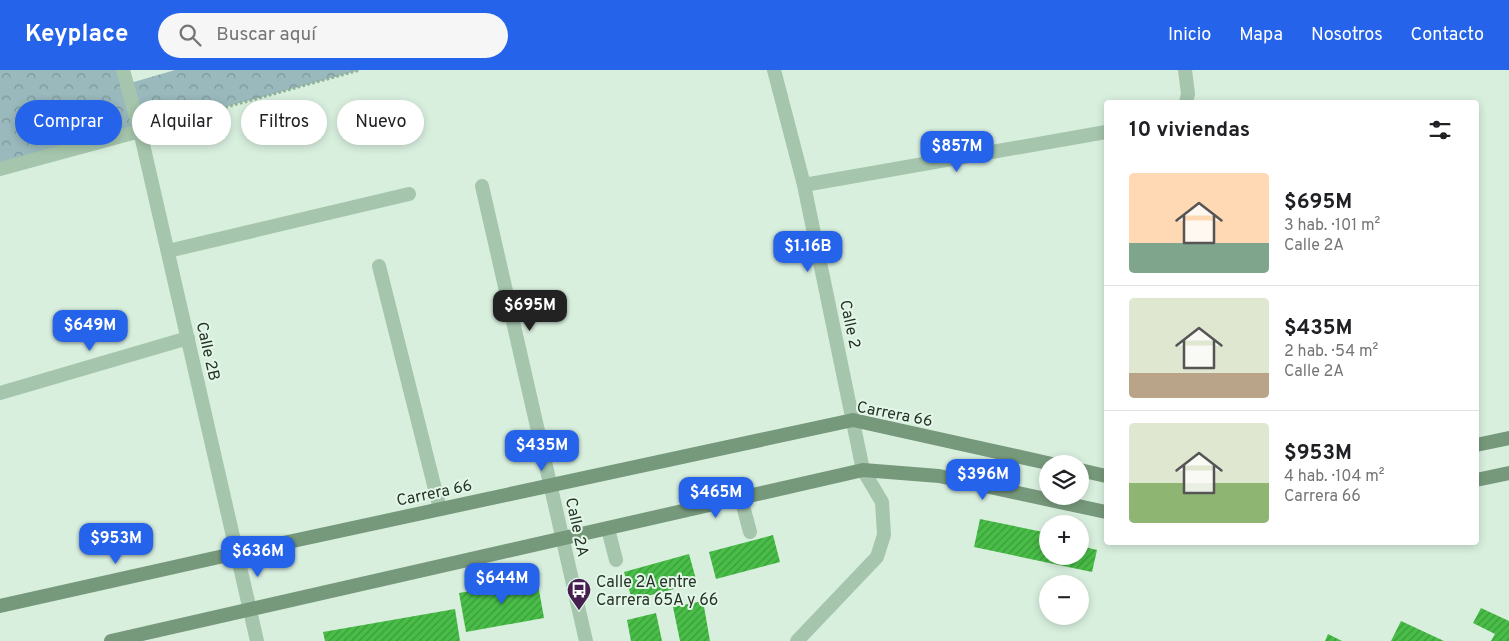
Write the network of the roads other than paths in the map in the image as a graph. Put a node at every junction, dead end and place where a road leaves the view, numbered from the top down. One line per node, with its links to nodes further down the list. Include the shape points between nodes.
1 (123, 70): 5 (street, Calle 2B)
2 (774, 70): 10 (street, Calle 2)
3 (1184, 70): 4 (street)
4 (1186, 100)
5 (132, 102)
6 (1104, 132): 10 (street)
7 (132, 133): 9 (street)
8 (143, 145): 13 (street, Calle 2B)
9 (0, 169)
10 (804, 185): 17 (street, Calle 2)
11 (482, 186): 26 (street, Calle 2A)
12 (408, 194): 13 (street)
13 (168, 252): 15 (street, Calle 2B)
14 (380, 266): 28 (street)
15 (188, 338): 16 (street); 33 (street, Calle 2B)
16 (0, 393)
17 (853, 420): 20 (main road, Carrera 66); 21 (street, Calle 2); 26 (main road, Carrera 66)
18 (1509, 438): 19 (main road)
19 (1479, 444)
20 (1039, 461)
21 (863, 470): 27 (main road); 29 (main road, via 939,476); 40 (street, Calle 2, via 882,502 884,535 877,557)
22 (1089, 472): 24 (main road)
23 (1509, 473): 25 (main road)
24 (1104, 476)
25 (1479, 479)
26 (551, 485): 28 (main road, Carrera 66); 32 (street, Calle 2A)
27 (741, 498): 30 (main road); 31 (street)
28 (440, 509): 33 (main road, Carrera 66)
29 (1104, 512)
30 (608, 529): 32 (main road); 34 (street)
31 (750, 532)
32 (562, 539): 36 (main road); 39 (street, Calle 2A)
33 (238, 553): 35 (main road, Carrera 66); 36 (street, Calle 2B)
34 (616, 560)
35 (0, 606)
36 (249, 610): 37 (main road); 38 (street, Calle 2B)
37 (111, 641)
38 (257, 641)
39 (586, 641)
40 (797, 641)

